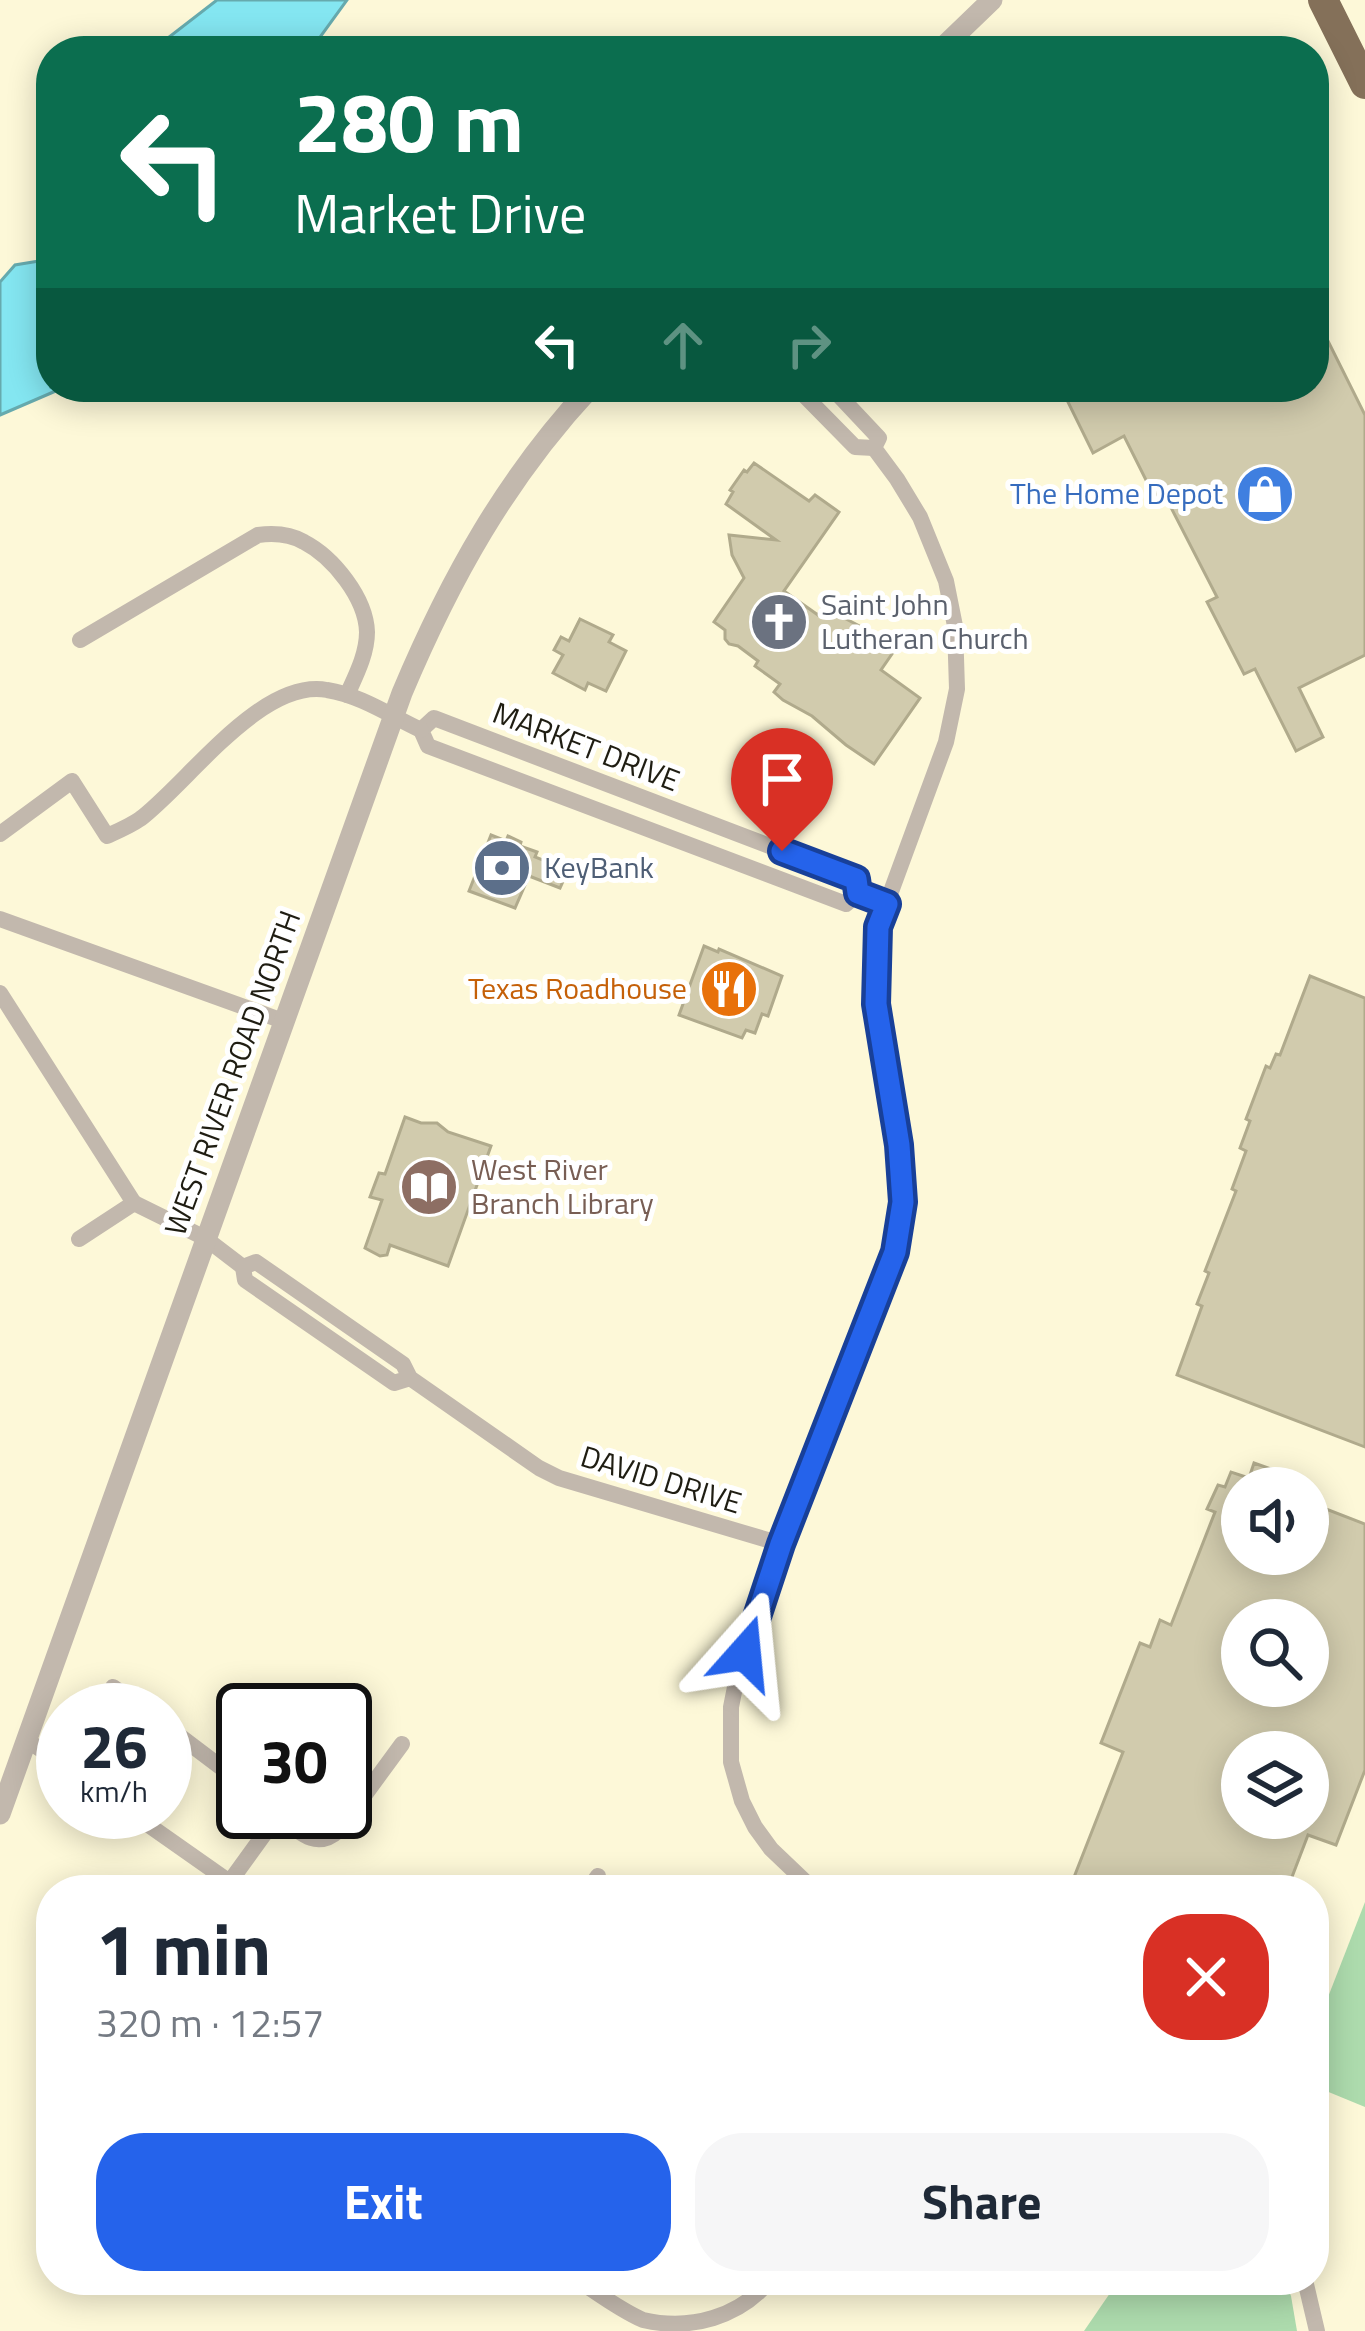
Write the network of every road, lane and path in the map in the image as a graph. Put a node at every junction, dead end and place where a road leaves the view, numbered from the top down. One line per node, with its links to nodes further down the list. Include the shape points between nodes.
1 (992, 0): 3 (street)
2 (1326, 0): 4 (highway); 5 (highway)
3 (955, 36)
4 (1365, 63)
5 (1365, 84)
6 (577, 402): 12 (street, WEST RIVER ROAD NORTH, via 472,545)
7 (811, 402): 9 (street, via 855,447)
8 (845, 402): 9 (street, via 879,438)
9 (874, 448): 16 (street, via 920,517 946,581 957,671 946,742)
10 (80, 640): 11 (street, via 272,533 304,542 350,588 367,626)
11 (347, 695): 12 (street, MARKET DRIVE); 14 (street, via 300,690 272,702 136,823 107,836 72,781)
12 (393, 717): 13 (street, MARKET DRIVE); 19 (street, WEST RIVER ROAD NORTH)
13 (422, 730): 15 (street, MARKET DRIVE, via 428,746 846,904); 15 (street, MARKET DRIVE, via 434,718 856,879)
14 (0, 834)
15 (858, 893): 16 (street, MARKET DRIVE)
16 (887, 904): 23 (street, via 878,927 876,1004 899,1145 903,1202 895,1252)
17 (0, 919): 19 (street)
18 (0, 993): 20 (street)
19 (283, 1021): 21 (street, WEST RIVER ROAD NORTH)
20 (134, 1203): 21 (street, DAVID DRIVE); 22 (street)
21 (206, 1238): 23 (street, DAVID DRIVE, via 243,1267 256,1262 539,1468); 24 (street, WEST RIVER ROAD NORTH)
22 (79, 1239)
23 (781, 1544): 35 (street, via 730,1707 731,1762 755,1827)
24 (27, 1740): 27 (street); 30 (street, WEST RIVER ROAD NORTH)
25 (402, 1744): 29 (street)
26 (192, 1745): 28 (street)
27 (36, 1746)
28 (216, 1764)
29 (372, 1783)
30 (0, 1814)
31 (167, 1839): 33 (street)
32 (261, 1839): 34 (street)
33 (216, 1875)
34 (239, 1875)
35 (798, 1875)
36 (602, 2295): 37 (street, via 644,2321 679,2328 719,2321)
37 (755, 2295)
38 (1311, 2295): 39 (street)
39 (1318, 2331)

